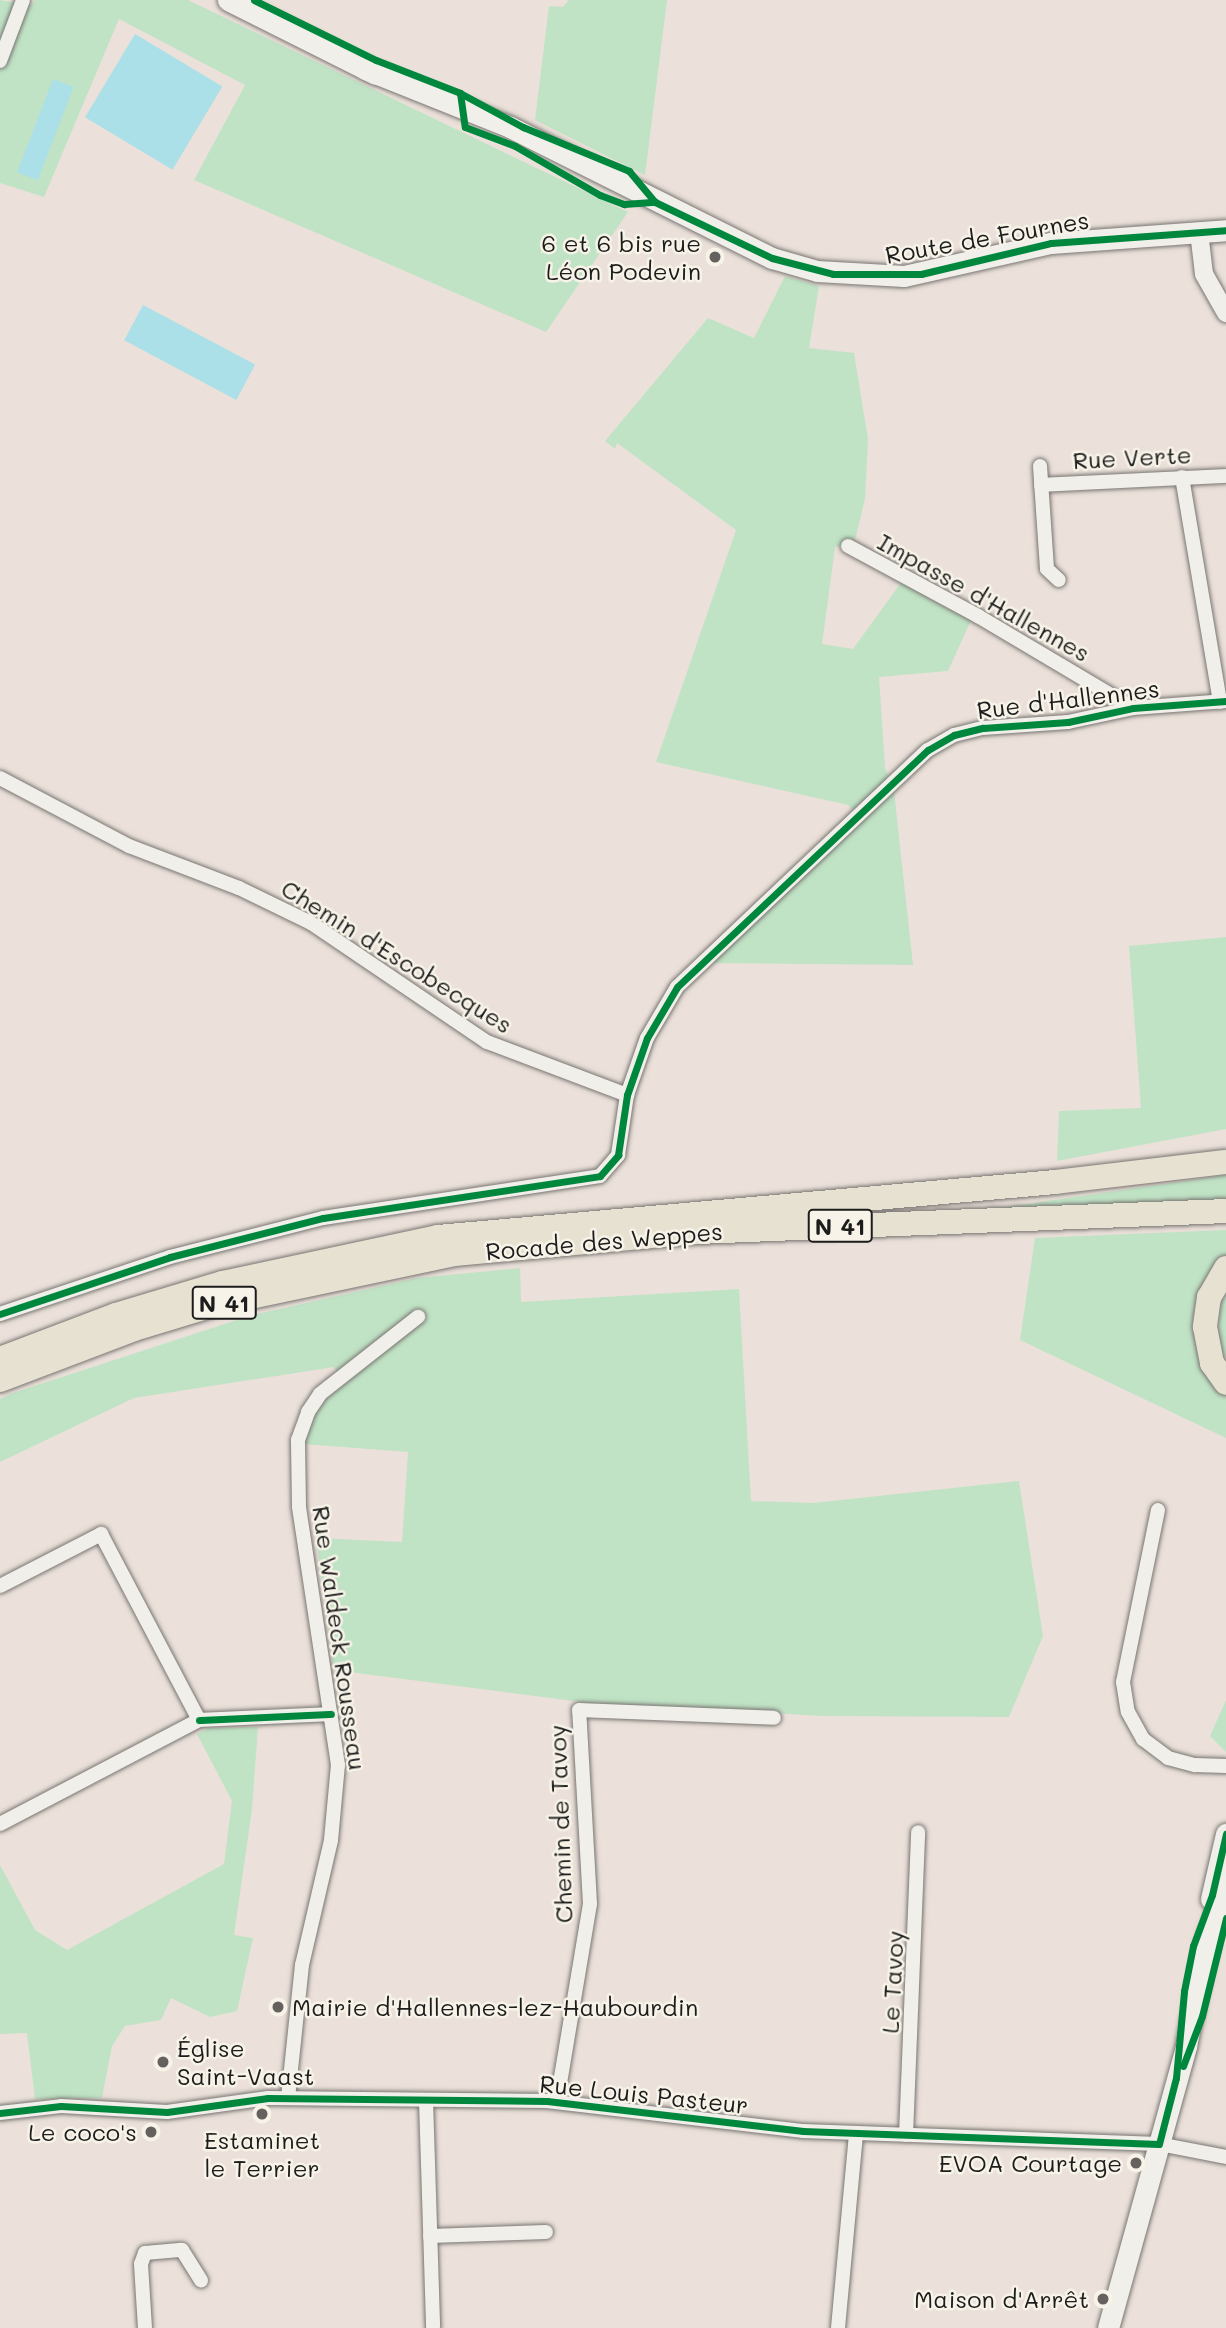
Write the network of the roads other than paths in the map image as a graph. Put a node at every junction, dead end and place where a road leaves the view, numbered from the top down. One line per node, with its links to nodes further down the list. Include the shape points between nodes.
1 (216, 0): 4 (main road)
2 (228, 0): 4 (main road)
3 (23, 1): 5 (street)
4 (275, 26): 7 (main road, Route de Fournes, via 442,108 797,267 840,275 921,274 1051,243)
5 (0, 61)
6 (1226, 230): 7 (main road, Route de Fournes)
7 (1199, 233): 8 (street, via 1204,274)
8 (1226, 313)
9 (1040, 466): 12 (street, Rue Verte)
10 (1226, 476): 11 (street, Rue Verte)
11 (1182, 477): 12 (street, Rue Verte); 15 (street)
12 (1041, 485): 14 (street, Rue Verte, via 1047,569)
13 (848, 546): 16 (street, Impasse d'Hallennes)
14 (1059, 580)
15 (1223, 701): 16 (street, Rue d'Hallennes)
16 (1133, 708): 18 (street, Rue d'Hallennes, via 1068,722 983,728 946,739 905,770 673,993 647,1038)
17 (0, 778): 18 (street, Chemin d'Escobecques, via 130,846 239,888 311,923 487,1042)
18 (627, 1095): 24 (street, via 618,1155 607,1171 591,1180 323,1217 144,1265)
19 (1226, 1145): 21 (highway)
20 (1226, 1162): 21 (highway, N 41)
21 (957, 1190): 26 (highway, Rocade des Weppes / N 41, via 575,1222 368,1249 223,1283 116,1315)
22 (1226, 1211): 27 (highway, Rocade des Weppes / N 41, via 697,1232 455,1254 217,1304 134,1329)
23 (1226, 1268): 28 (highway, via 1209,1297 1205,1327 1212,1363)
24 (0, 1314)
25 (418, 1317): 31 (street, Rue Waldeck Rousseau, via 320,1394 298,1440 299,1506)
26 (0, 1359)
27 (0, 1380)
28 (1226, 1383)
29 (1158, 1510): 34 (street, via 1124,1682 1128,1712 1143,1739 1168,1758)
30 (0, 1586): 33 (street, via 101,1534)
31 (331, 1714): 33 (street); 40 (street, Rue Waldeck Rousseau, via 338,1765 333,1827 303,1954)
32 (774, 1718): 42 (street, Chemin de Tavoy, via 579,1710 590,1904)
33 (199, 1720): 35 (street)
34 (1226, 1766)
35 (0, 1824)
36 (918, 1832): 45 (street, Le Tavoy)
37 (1226, 1834): 39 (main road, via 1184,1991)
38 (1226, 1885): 39 (main road, via 1208,1937)
39 (1176, 2078): 46 (main road)
40 (288, 2098): 41 (street, Rue Louis Pasteur); 43 (street, Rue Louis Pasteur, via 167,2112 61,2106)
41 (426, 2100): 42 (street, Rue Louis Pasteur); 49 (street)
42 (557, 2101): 44 (street, Rue Louis Pasteur, via 747,2126)
43 (0, 2113)
44 (856, 2134): 45 (street, Rue Louis Pasteur); 53 (street)
45 (906, 2134): 46 (street, Rue Louis Pasteur)
46 (1159, 2144): 47 (street, Rue Louis Pasteur); 54 (main road)
47 (1226, 2157)
48 (547, 2232): 49 (street)
49 (430, 2236): 52 (street)
50 (201, 2280): 51 (street, via 182,2250 145,2253 141,2264)
51 (145, 2328)
52 (433, 2328)
53 (838, 2328)
54 (1108, 2328)

